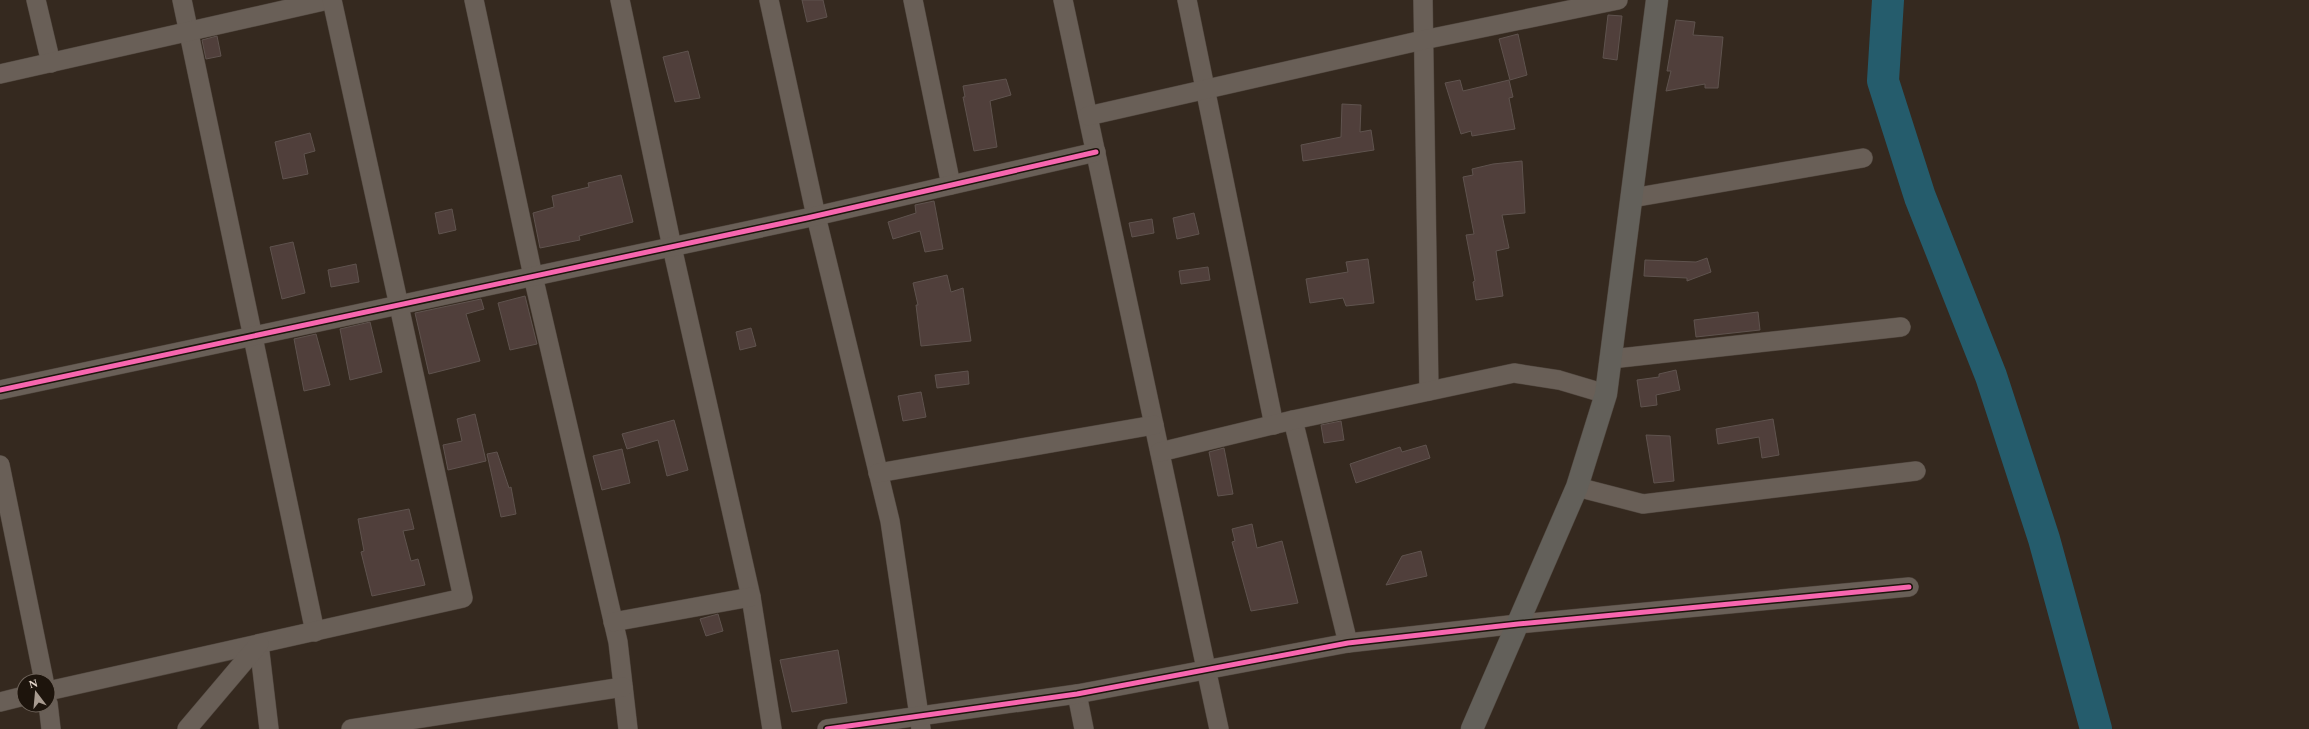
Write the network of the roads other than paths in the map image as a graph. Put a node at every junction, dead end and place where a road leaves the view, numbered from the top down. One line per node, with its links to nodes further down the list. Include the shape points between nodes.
1 (36, 0): 16 (street)
2 (182, 0): 14 (street)
3 (328, 0): 14 (street)
4 (332, 0): 27 (street)
5 (474, 0): 26 (street)
6 (620, 0): 25 (street)
7 (769, 0): 24 (street)
8 (913, 0): 22 (street)
9 (1063, 0): 19 (street)
10 (1187, 0): 18 (street)
11 (1423, 0): 15 (street)
12 (1618, 0): 15 (street)
13 (1657, 0): 23 (street)
14 (188, 32): 16 (street); 29 (street)
15 (1423, 40): 18 (street); 32 (street)
16 (50, 62): 17 (street)
17 (0, 74)
18 (1206, 90): 19 (street); 36 (street)
19 (1088, 116): 20 (street)
20 (1096, 152): 22 (street); 35 (street)
21 (1863, 158): 23 (street)
22 (951, 185): 24 (street)
23 (1632, 198): 30 (street)
24 (816, 216): 25 (street); 40 (street)
25 (672, 247): 26 (street); 43 (street)
26 (533, 276): 27 (street); 44 (street)
27 (397, 305): 29 (street); 46 (street, via 463,598)
28 (1901, 327): 30 (street)
29 (252, 336): 31 (street); 46 (street)
30 (1611, 359): 33 (street)
31 (0, 390)
32 (1429, 391): 33 (street, via 1514,374 1559,380); 34 (street)
33 (1606, 394): 41 (street)
34 (1293, 420): 36 (street); 47 (street)
35 (1154, 424): 37 (street); 40 (street)
36 (1274, 425): 37 (street)
37 (1160, 452): 49 (street)
38 (0, 465): 50 (street)
39 (1916, 471): 41 (street, via 1643,504)
40 (878, 472): 57 (street, via 890,521)
41 (1577, 487): 45 (street)
42 (1908, 587): 45 (street)
43 (751, 597): 44 (street); 63 (street)
44 (613, 622): 51 (street)
45 (1518, 624): 47 (street); 67 (street)
46 (315, 632): 48 (street)
47 (1348, 643): 49 (street)
48 (259, 644): 52 (street); 59 (street); 60 (street)
49 (1206, 670): 53 (street); 66 (street)
50 (42, 673)
51 (623, 687): 61 (street); 62 (street)
52 (56, 689)
53 (1078, 694): 57 (street); 65 (street)
54 (16, 698): 55 (street)
55 (0, 702)
56 (49, 713): 58 (street)
57 (920, 722): 64 (street)
58 (51, 729)
59 (187, 729)
60 (269, 729)
61 (352, 729)
62 (628, 729)
63 (772, 729)
64 (827, 729)
65 (1084, 729)
66 (1218, 729)
67 (1472, 729)

